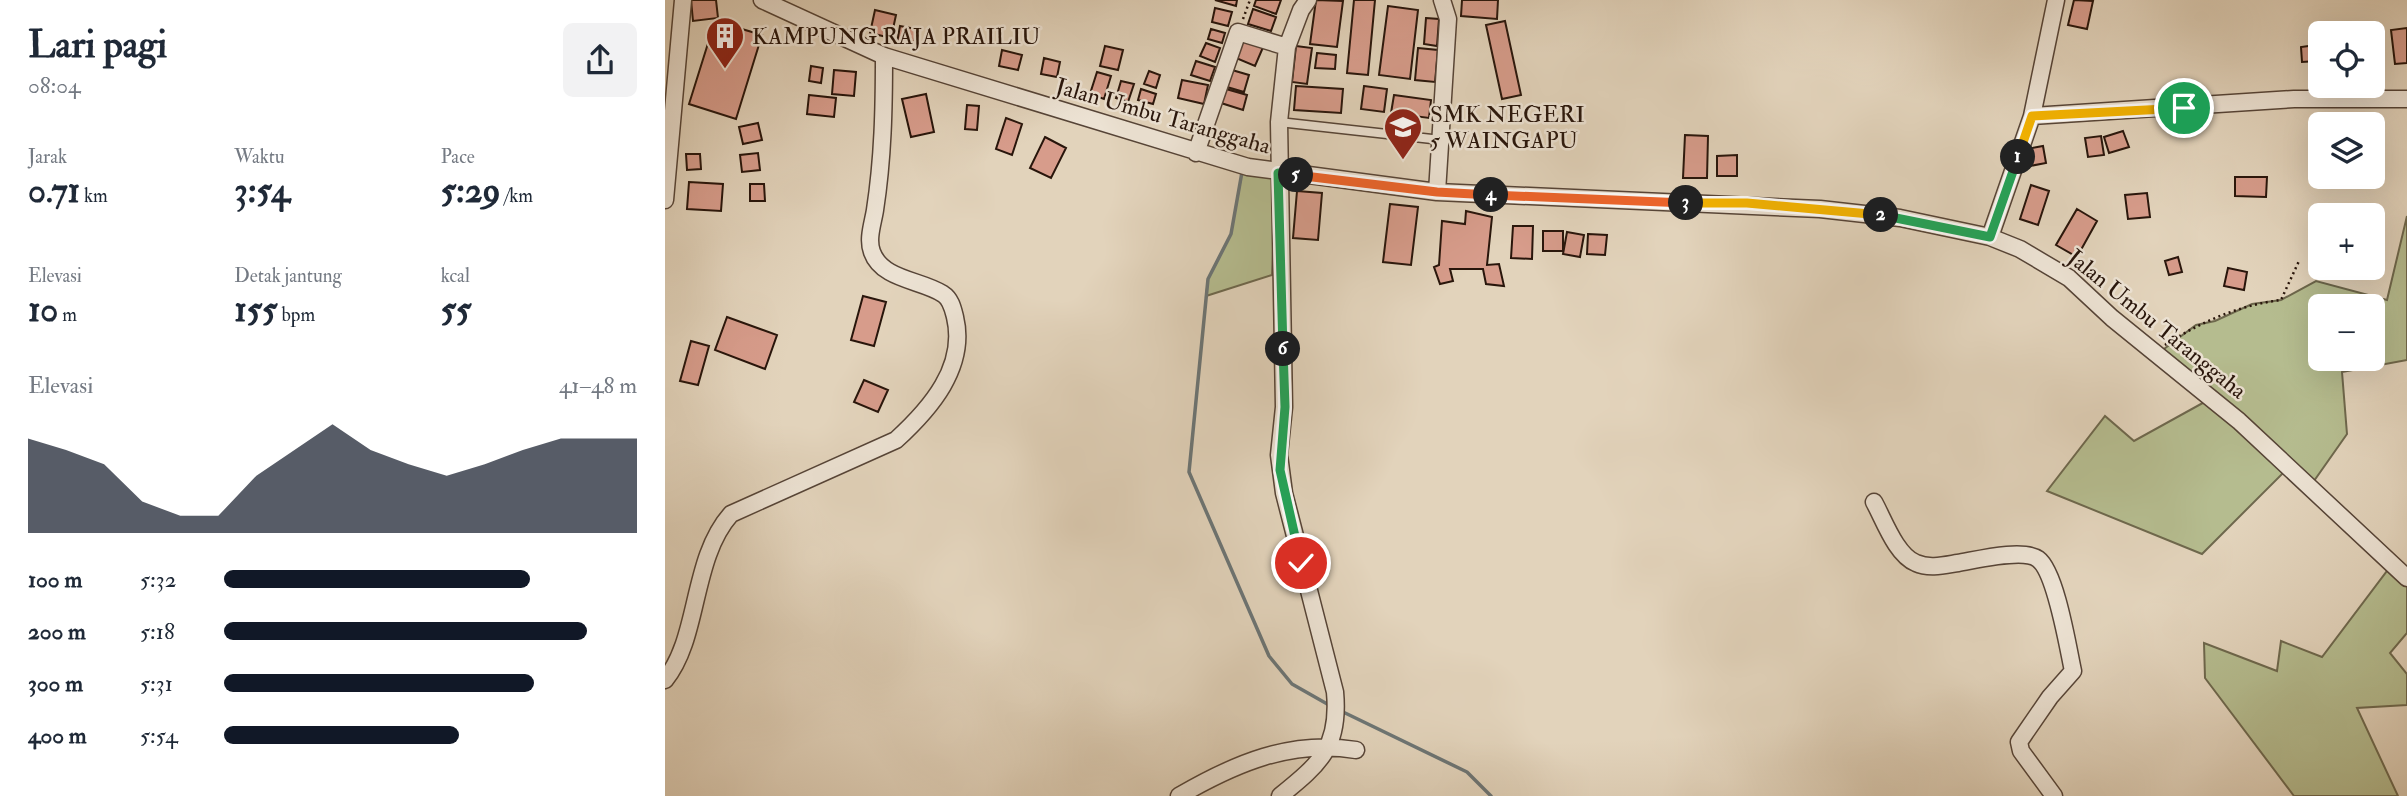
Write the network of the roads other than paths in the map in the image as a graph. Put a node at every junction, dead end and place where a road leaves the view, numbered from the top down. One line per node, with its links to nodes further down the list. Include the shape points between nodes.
1 (683, 0): 15 (street)
2 (762, 0): 7 (street, Jalan Umbu Taranggaha)
3 (1308, 0): 6 (street)
4 (1442, 0): 11 (street, via 1448,19)
5 (2056, 0): 9 (street)
6 (1287, 47): 10 (street); 12 (street, via 1238,32)
7 (884, 56): 12 (street, Jalan Umbu Taranggaha); 19 (street, via 882,167 871,247 881,265 943,294 952,305 957,341 950,376 896,440 731,514 716,535 679,654)
8 (2407, 99): 9 (street, via 2321,98)
9 (2032, 116): 16 (street)
10 (1279, 122): 11 (lane); 13 (street)
11 (1441, 140): 14 (street)
12 (1196, 153): 13 (street, Jalan Umbu Taranggaha)
13 (1278, 173): 14 (street, Jalan Umbu Taranggaha); 20 (street, via 1285,407 1280,470 1335,692 1337,717)
14 (1437, 192): 16 (street, Jalan Umbu Taranggaha, via 1747,203 1891,217)
15 (665, 200)
16 (1990, 237): 18 (street, Jalan Umbu Taranggaha, via 2058,271 2239,421)
17 (1874, 502): 24 (street, via 1914,563 1936,566 2018,555 2038,559 2046,569 2073,671 2019,741 2021,751)
18 (2407, 578)
19 (665, 680)
20 (1330, 746): 21 (street); 22 (street, via 1258,757); 23 (street)
21 (1356, 750)
22 (1179, 796)
23 (1280, 796)
24 (2054, 796)

